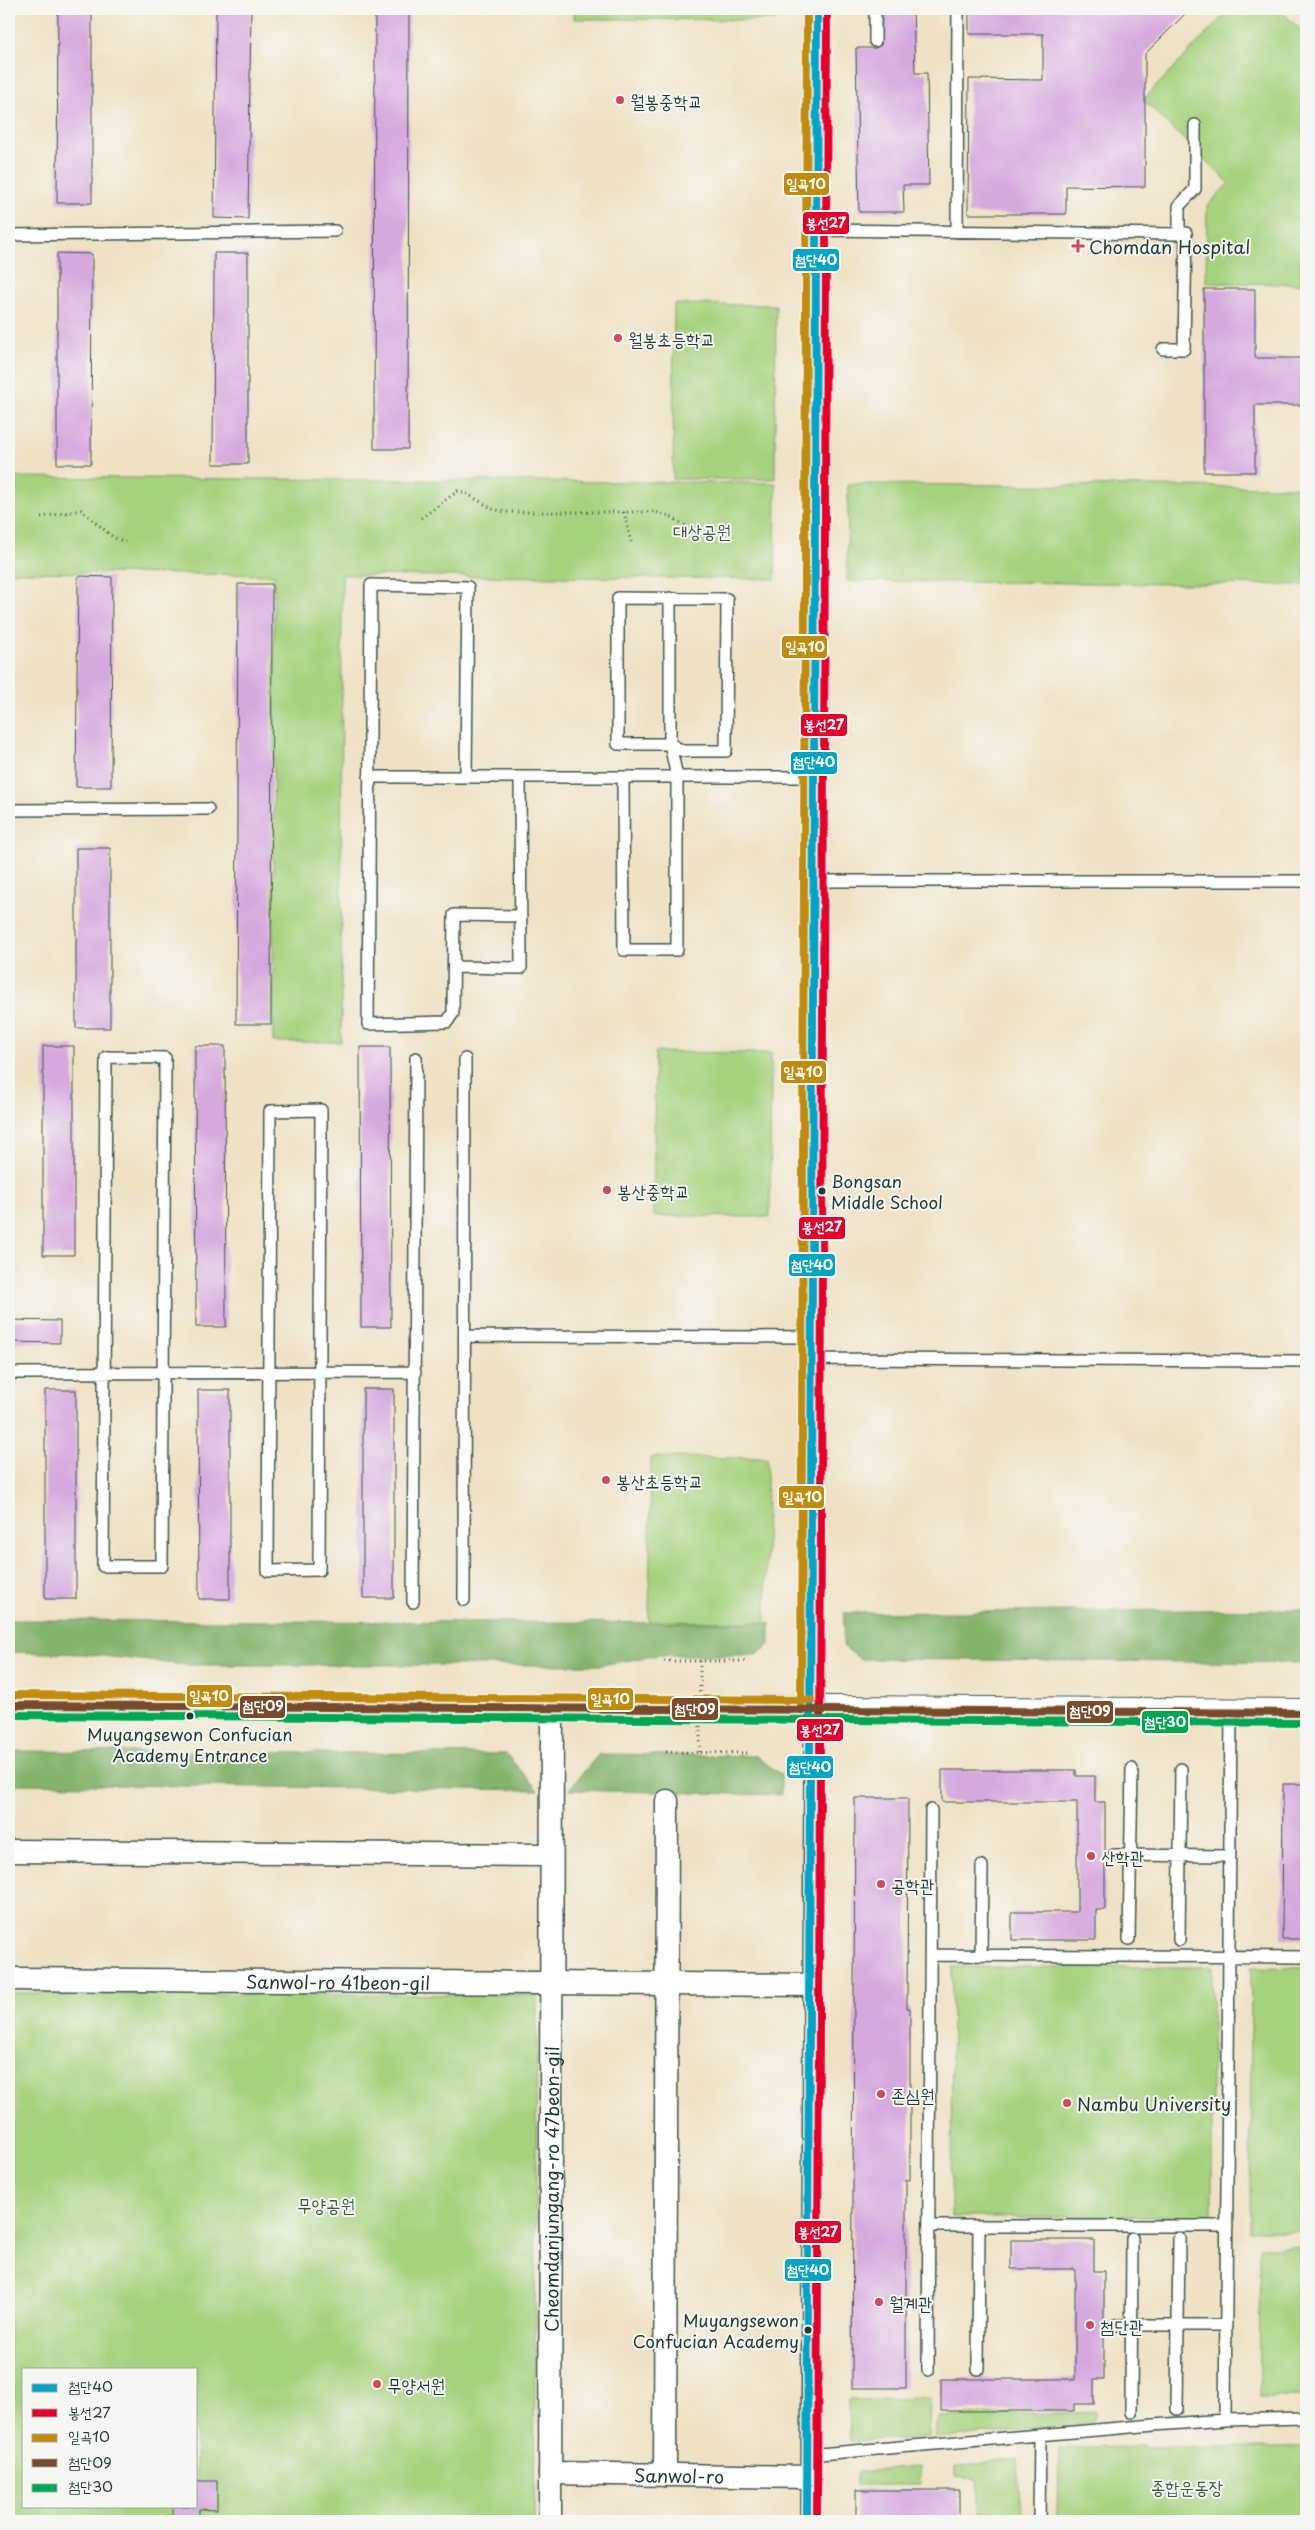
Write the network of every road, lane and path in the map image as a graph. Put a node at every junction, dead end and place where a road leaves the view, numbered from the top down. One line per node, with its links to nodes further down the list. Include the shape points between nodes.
1 (818, 9): 6 (lane)
2 (875, 9): 4 (lane)
3 (958, 9): 8 (lane)
4 (875, 42)
5 (1196, 125): 9 (lane, via 1195,189 1179,206)
6 (816, 230): 8 (lane); 25 (lane)
7 (335, 231): 10 (lane)
8 (957, 232): 9 (lane)
9 (1179, 234): 11 (lane, via 1186,233 1184,349)
10 (9, 235)
11 (1162, 349)
12 (624, 512): 14 (path, via 505,512 458,491); 15 (path, via 662,514); 17 (path)
13 (42, 517): 16 (path, via 82,510 113,537)
14 (421, 518)
15 (686, 526)
16 (125, 542)
17 (631, 542)
18 (670, 598): 19 (lane); 19 (lane, via 618,598 618,744); 19 (lane, via 727,599 727,608 726,751 684,751)
19 (670, 744): 24 (lane)
20 (369, 777): 21 (lane); 21 (lane, via 371,585 468,587); 31 (lane, via 368,1024 447,1022 453,1013)
21 (466, 777): 22 (lane)
22 (520, 777): 23 (lane); 30 (lane)
23 (624, 777): 24 (lane); 24 (lane, via 624,950 677,950)
24 (677, 777): 25 (lane)
25 (814, 777): 28 (lane)
26 (208, 809): 27 (lane)
27 (9, 810)
28 (814, 881): 29 (lane); 35 (lane)
29 (1306, 881)
30 (521, 916): 31 (lane, via 454,915); 31 (lane, via 521,968)
31 (454, 967)
32 (416, 1058): 39 (lane)
33 (465, 1059): 34 (lane)
34 (465, 1336): 35 (lane); 44 (lane)
35 (812, 1337): 36 (lane)
36 (813, 1359): 37 (lane); 51 (lane)
37 (1306, 1361)
38 (320, 1372): 39 (lane); 42 (lane); 42 (lane, via 319,1570 268,1571); 42 (lane, via 321,1110 270,1111)
39 (415, 1372): 45 (lane)
40 (104, 1373): 41 (lane); 41 (lane, via 103,1566 162,1566); 41 (lane, via 106,1058 165,1058); 43 (lane)
41 (164, 1373): 42 (lane)
42 (269, 1373)
43 (9, 1374)
44 (464, 1600)
45 (413, 1602)
46 (664, 1662): 47 (path)
47 (700, 1662): 48 (path); 55 (path, bridge)
48 (749, 1662)
49 (9, 1705): 50 (street)
50 (552, 1707): 51 (street); 62 (street, Cheomdanjungang-ro 47beon-gil)
51 (811, 1710): 52 (street); 77 (lane)
52 (1231, 1713): 53 (street); 66 (lane)
53 (1306, 1714)
54 (666, 1752): 55 (path)
55 (700, 1752): 56 (path)
56 (751, 1753)
57 (1132, 1769): 64 (lane)
58 (1181, 1769): 65 (lane)
59 (667, 1800): 76 (street)
60 (931, 1810): 70 (lane)
61 (9, 1850): 62 (street)
62 (552, 1855): 75 (street, Cheomdanjungang-ro 47beon-gil)
63 (1114, 1855): 64 (lane)
64 (1130, 1855): 65 (lane); 68 (lane)
65 (1180, 1855): 66 (lane); 69 (lane)
66 (1229, 1856): 72 (lane)
67 (982, 1866): 71 (lane)
68 (1129, 1939)
69 (1179, 1940)
70 (931, 1955): 71 (lane); 78 (lane)
71 (981, 1955): 72 (lane)
72 (1228, 1956): 73 (lane); 80 (lane)
73 (1306, 1957)
74 (9, 1979): 75 (street, Sanwol-ro 41beon-gil)
75 (551, 1983): 76 (street, Sanwol-ro 41beon-gil); 95 (street, Cheomdanjungang-ro 47beon-gil)
76 (666, 1984): 77 (street, Sanwol-ro 41beon-gil); 96 (street)
77 (810, 1986): 94 (lane)
78 (930, 2226): 79 (lane); 88 (lane)
79 (980, 2226): 80 (lane); 87 (lane)
80 (1227, 2226): 86 (lane)
81 (1132, 2238): 84 (lane)
82 (1179, 2238): 85 (lane)
83 (1115, 2325): 84 (lane)
84 (1132, 2325): 85 (lane); 90 (lane)
85 (1178, 2325): 86 (lane); 89 (lane)
86 (1226, 2325): 92 (lane)
87 (978, 2369)
88 (928, 2370)
89 (1177, 2409)
90 (1131, 2412)
91 (1306, 2418): 92 (lane)
92 (1225, 2420): 93 (lane)
93 (1040, 2435): 94 (lane); 99 (lane)
94 (808, 2466): 96 (street, Sanwol-ro); 98 (lane)
95 (550, 2473): 96 (street, Sanwol-ro); 97 (street, Cheomdanjungang-ro 47beon-gil)
96 (665, 2474)
97 (550, 2521)
98 (808, 2521)
99 (1039, 2521)

